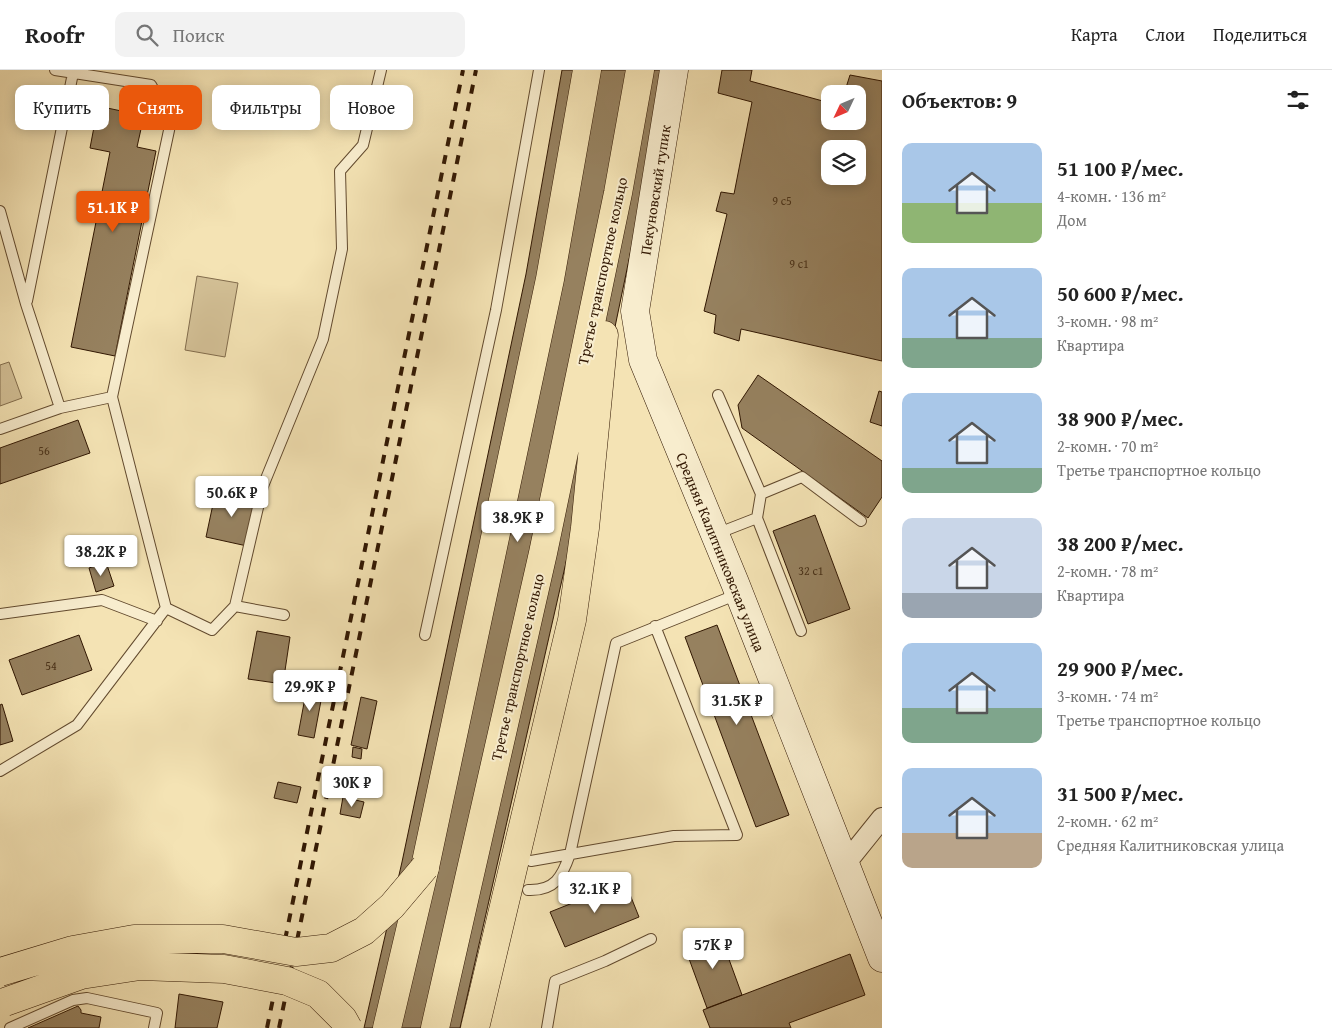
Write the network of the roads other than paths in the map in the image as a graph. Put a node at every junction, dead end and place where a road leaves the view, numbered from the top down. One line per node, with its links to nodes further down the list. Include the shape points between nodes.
1 (55, 70): 7 (lane)
2 (381, 70): 21 (lane, via 363,145 340,171 342,249 323,339 263,486)
3 (540, 70): 28 (lane, via 496,310)
4 (586, 70): 34 (main road, via 550,279)
5 (640, 70): 8 (main road, Третье транспортное кольцо)
6 (674, 70): 11 (street, Пекуновский тупик)
7 (73, 73): 10 (lane); 13 (lane, via 151,85 171,121)
8 (618, 193): 44 (main road, Третье транспортное кольцо, via 544,553); 45 (main road, via 585,528 572,620)
9 (0, 211): 10 (lane)
10 (26, 304): 14 (lane)
11 (635, 311): 19 (street, Средняя Калитниковская улица, via 643,360)
12 (718, 395): 16 (lane)
13 (112, 396): 14 (lane); 22 (lane)
14 (60, 408): 15 (lane)
15 (0, 429)
16 (761, 494): 17 (lane); 18 (lane, via 802,477)
17 (758, 518): 19 (lane); 27 (lane)
18 (861, 521)
19 (716, 534): 20 (street, Средняя Калитниковская улица)
20 (739, 594): 26 (lane); 33 (street, Средняя Калитниковская улица)
21 (235, 606): 22 (lane, via 212,630); 24 (lane)
22 (166, 608): 25 (lane)
23 (0, 614): 25 (lane, via 102,600)
24 (284, 615)
25 (157, 621): 29 (lane, via 77,725)
26 (655, 626): 31 (lane, via 616,643); 31 (lane, via 737,835 674,836)
27 (801, 630)
28 (426, 635)
29 (0, 771)
30 (882, 818): 33 (street)
31 (570, 854): 32 (lane); 35 (lane, via 562,876 543,890)
32 (531, 861)
33 (845, 864): 37 (street, Средняя Калитниковская улица)
34 (425, 867): 38 (main road, bridge, via 392,906 364,931 331,948 296,952 223,939 134,939 72,950); 43 (main road)
35 (528, 890)
36 (651, 939): 46 (lane, via 555,981)
37 (882, 958)
38 (0, 972)
39 (2, 1003): 42 (main road, bridge, via 81,975 140,966 224,969 287,981 318,994)
40 (10, 1028): 41 (lane, via 73,1000 87,998 157,1013)
41 (154, 1028)
42 (348, 1028)
43 (387, 1028)
44 (435, 1028)
45 (475, 1028)
46 (547, 1028)

